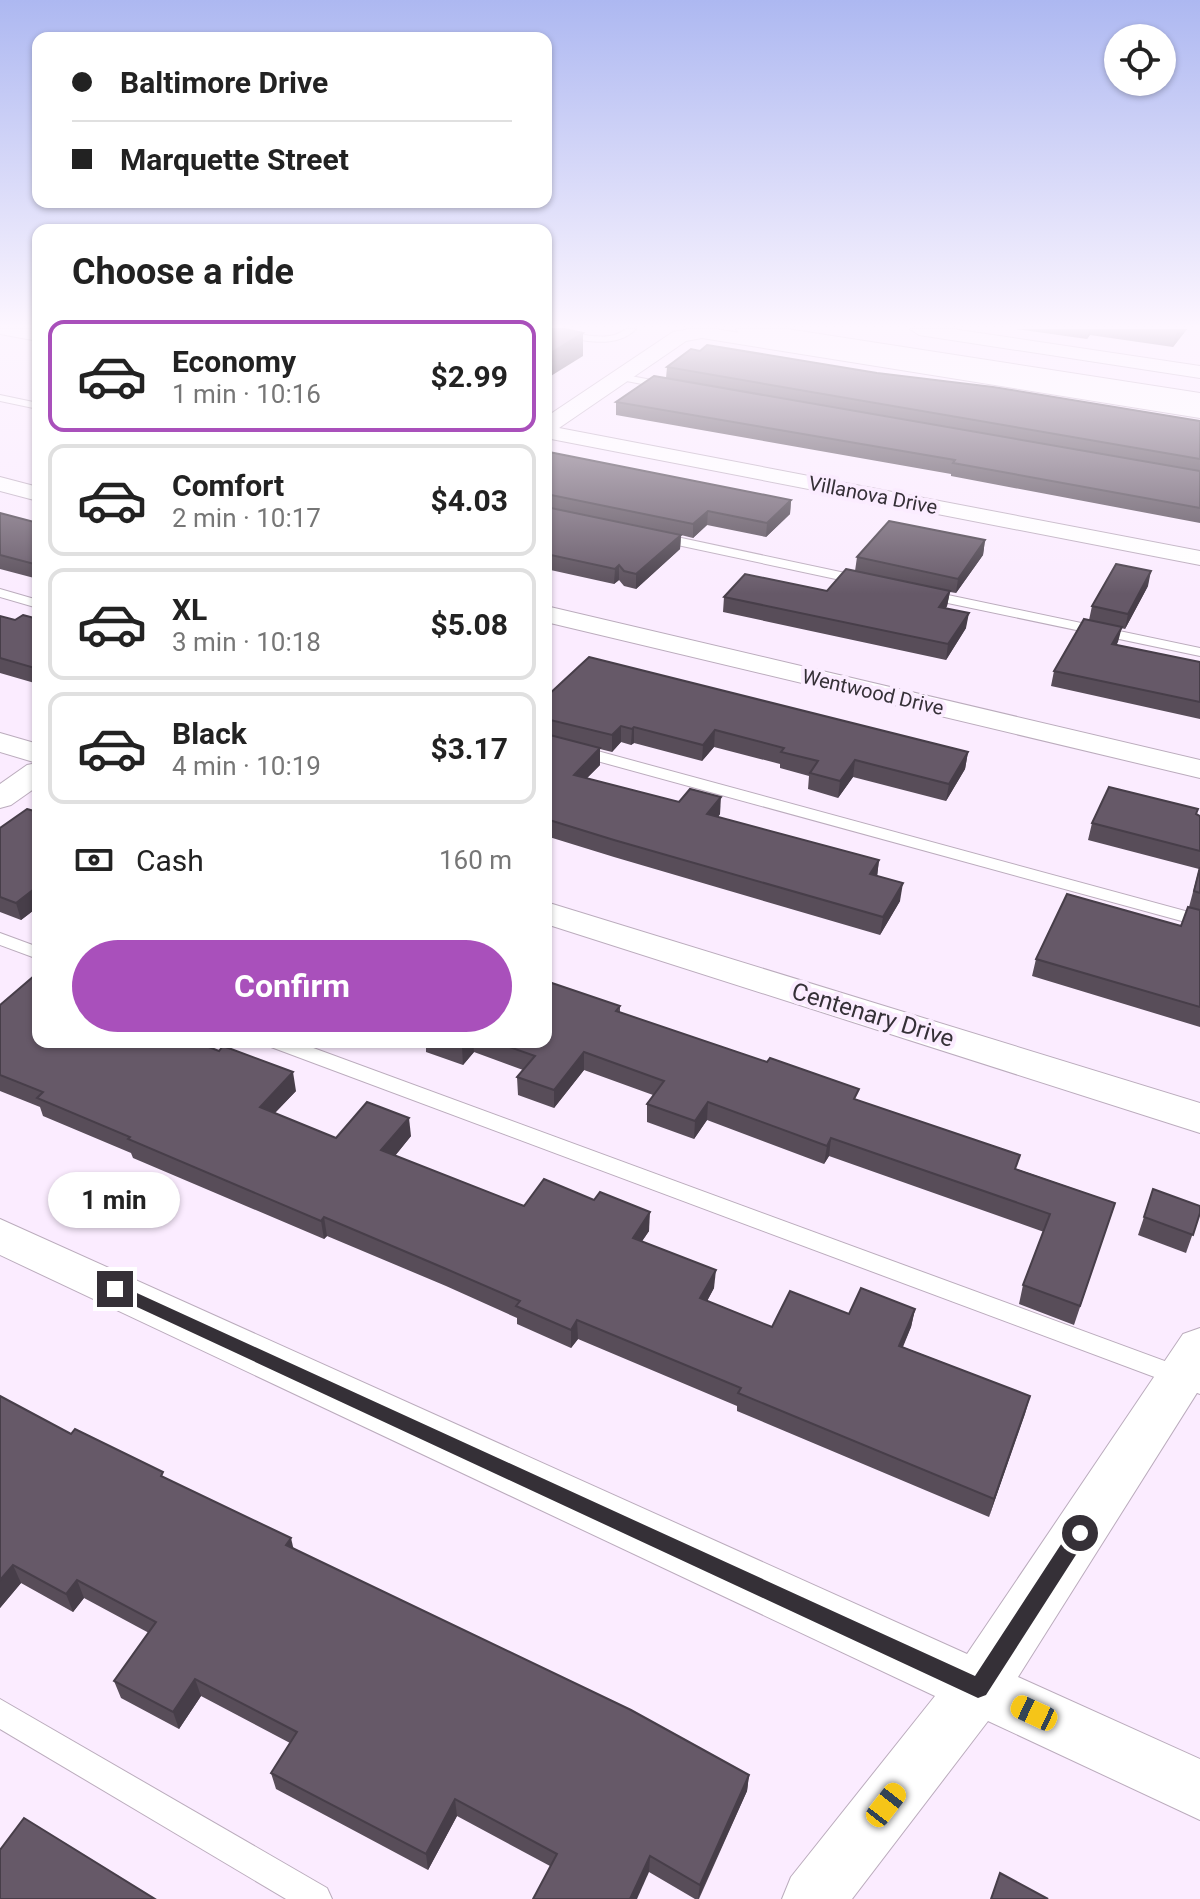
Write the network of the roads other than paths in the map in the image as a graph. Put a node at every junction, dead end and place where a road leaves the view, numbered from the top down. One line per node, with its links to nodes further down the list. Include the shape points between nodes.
1 (552, 431): 5 (street, Villanova Drive)
2 (0, 484): 3 (street)
3 (32, 492)
4 (639, 533): 6 (lane)
5 (1200, 558)
6 (873, 583)
7 (904, 589): 11 (lane)
8 (0, 593): 9 (lane)
9 (32, 602)
10 (552, 615): 15 (street, Wentwood Drive)
11 (1200, 652)
12 (0, 742): 14 (street)
13 (552, 744): 19 (lane)
14 (32, 752)
15 (1200, 769)
16 (32, 776): 17 (street)
17 (0, 798)
18 (552, 915): 23 (street, Centenary Drive)
19 (1200, 921)
20 (0, 939): 21 (lane)
21 (32, 951)
22 (295, 1048): 25 (lane)
23 (1200, 1118)
24 (0, 1236): 26 (street)
25 (1194, 1370): 26 (street)
26 (978, 1688): 28 (street); 30 (street)
27 (0, 1713): 29 (lane)
28 (1200, 1790)
29 (316, 1899)
30 (813, 1899)

